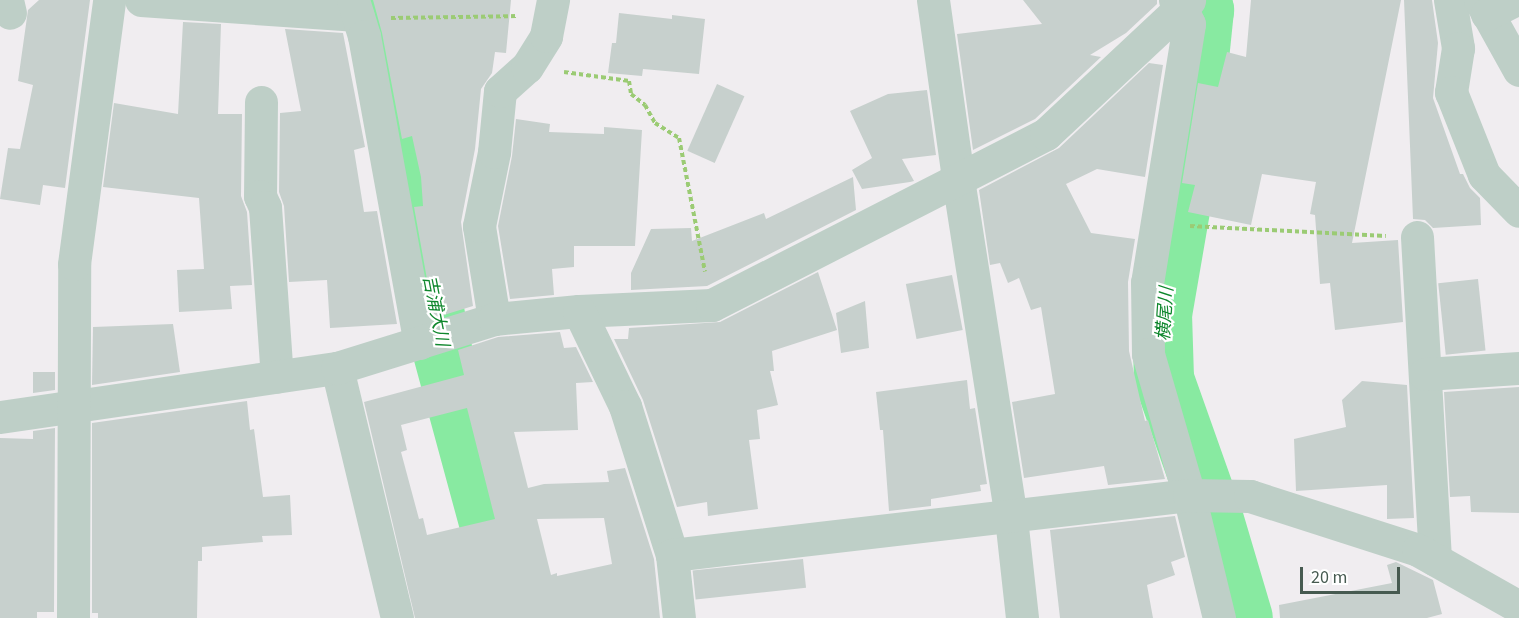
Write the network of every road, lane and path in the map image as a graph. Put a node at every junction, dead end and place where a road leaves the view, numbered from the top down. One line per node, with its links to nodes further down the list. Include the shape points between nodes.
1 (109, 0): 24 (street, via 74,264)
2 (141, 0): 8 (street)
3 (933, 0): 12 (street)
4 (1450, 0): 13 (street, via 1458,48 1451,92 1484,175)
5 (1182, 3): 12 (street, via 1046,134); 26 (street, via 1189,24 1147,282 1148,354)
6 (1494, 4): 10 (street)
7 (551, 9): 8 (path, via 498,14); 9 (street, via 546,36)
8 (366, 11): 19 (street, via 364,36)
9 (527, 67): 16 (path, via 629,81 631,94 645,105 656,123 679,138); 18 (street, via 500,91 494,152 479,226)
10 (1519, 70)
11 (261, 102): 23 (street, via 260,196 265,207)
12 (958, 179): 16 (street); 27 (street)
13 (1519, 211)
14 (1190, 226): 15 (path)
15 (1417, 237): 22 (street)
16 (712, 305): 17 (street)
17 (579, 311): 18 (street); 28 (street, via 625,406)
18 (494, 320): 19 (street)
19 (420, 343): 20 (street)
20 (338, 368): 23 (street); 32 (street)
21 (1519, 368): 22 (street)
22 (1425, 374): 29 (street)
23 (277, 377): 24 (street)
24 (74, 408): 25 (street); 31 (street)
25 (0, 417)
26 (1189, 495): 27 (street); 29 (street, via 1250,496 1418,549); 35 (street)
27 (1011, 518): 28 (street); 34 (street)
28 (672, 555): 33 (street)
29 (1436, 559): 30 (street)
30 (1519, 607)
31 (73, 618)
32 (397, 618)
33 (679, 618)
34 (1022, 618)
35 (1219, 618)

